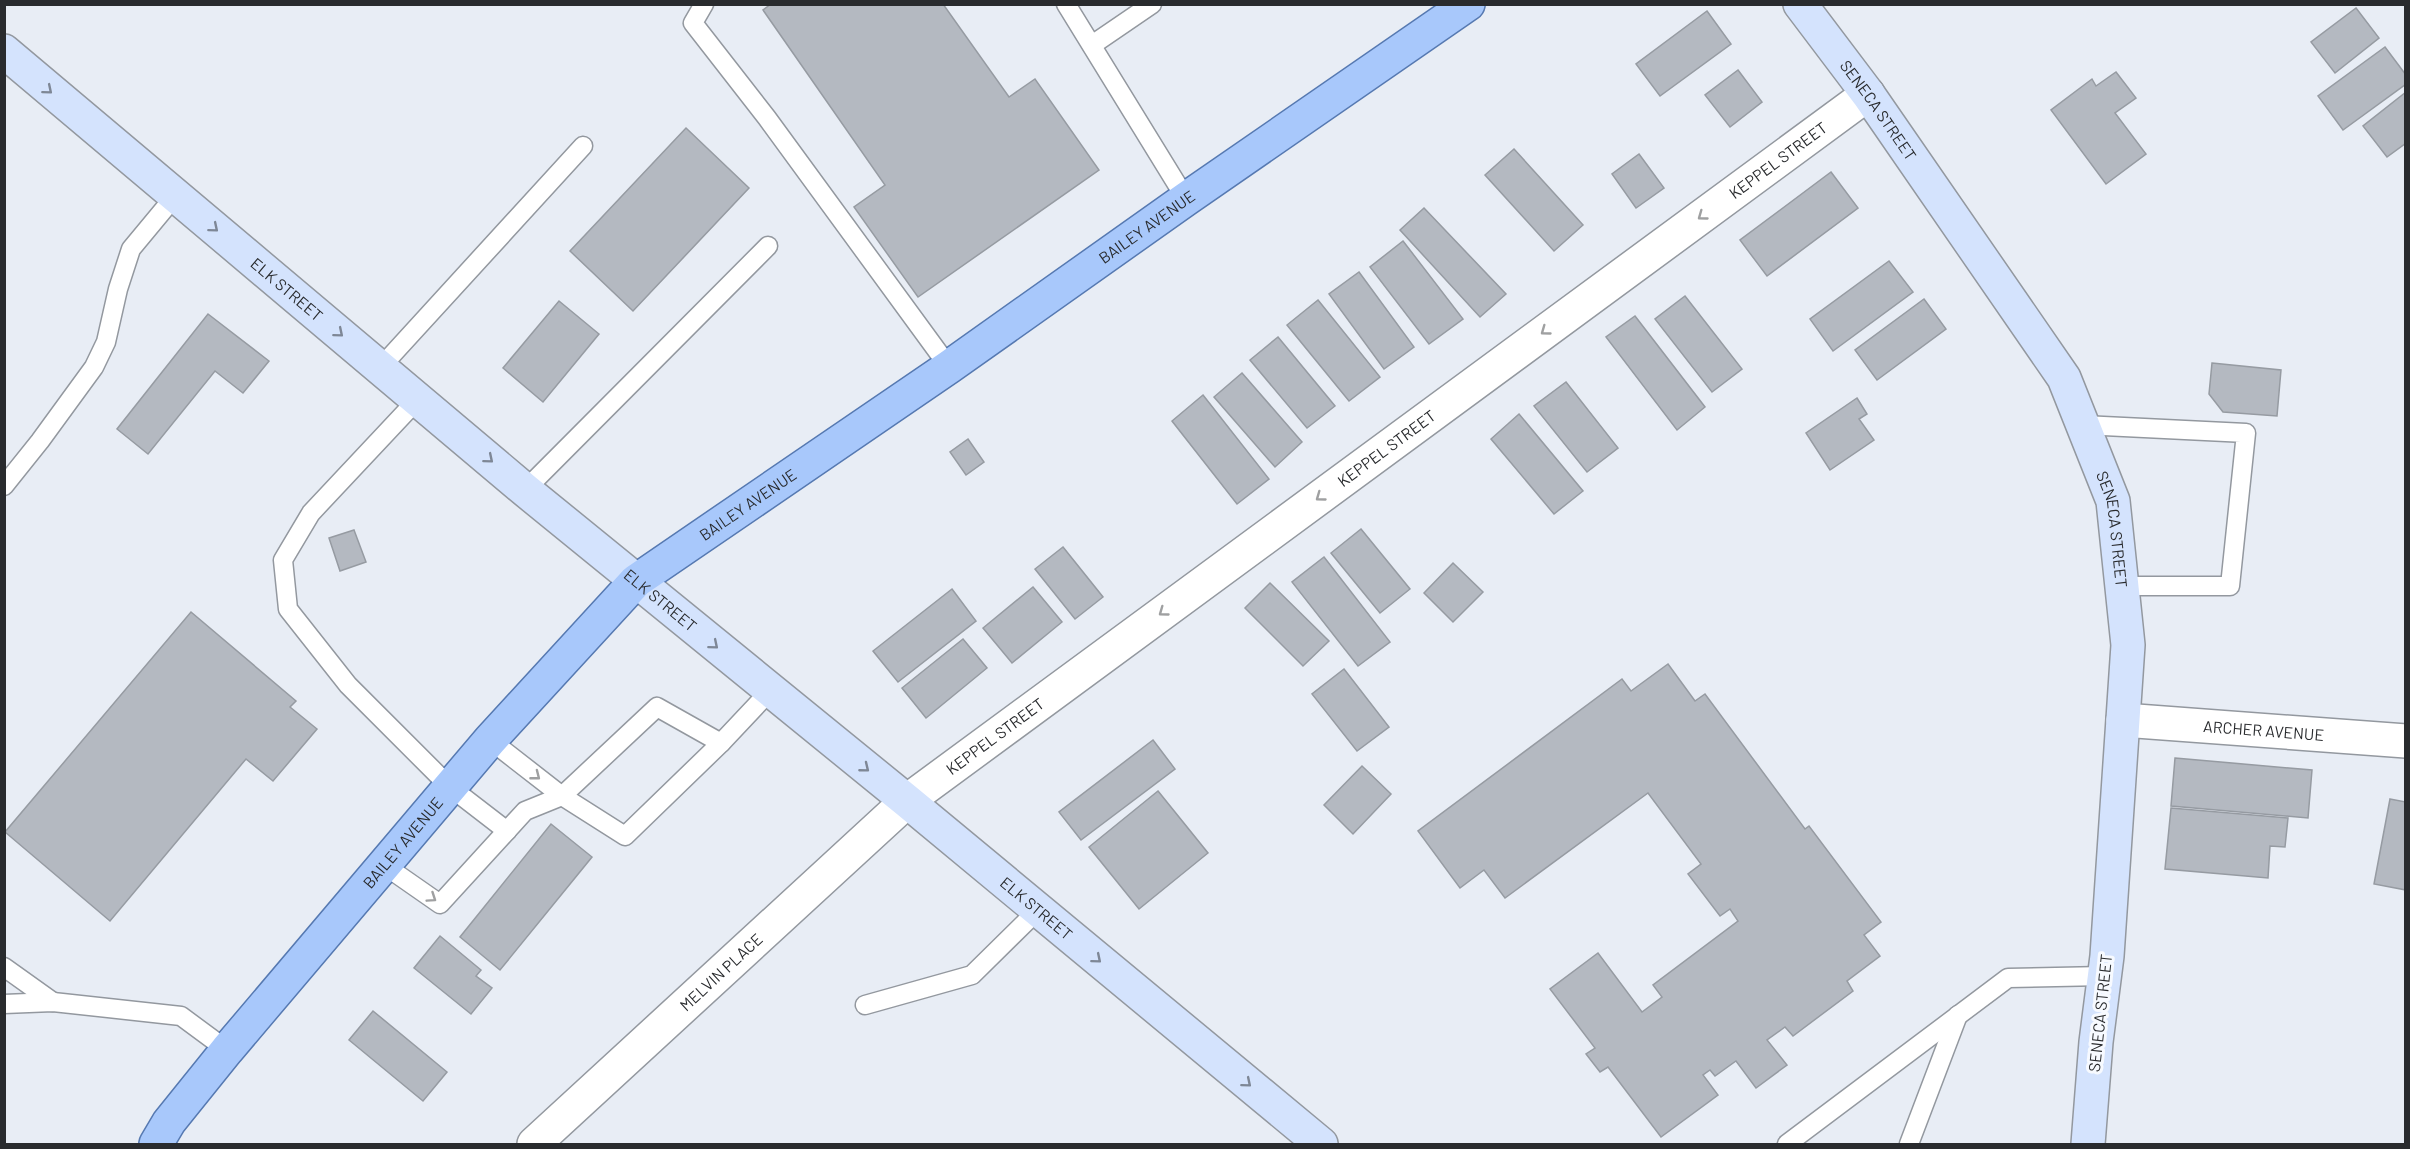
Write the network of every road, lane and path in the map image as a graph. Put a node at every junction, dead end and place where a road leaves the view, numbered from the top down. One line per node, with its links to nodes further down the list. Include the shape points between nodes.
1 (704, 4): 13 (lane, via 693,23)
2 (1066, 4): 6 (lane)
3 (1152, 4): 6 (lane)
4 (1468, 4): 11 (main road, BAILEY AVENUE)
5 (1800, 4): 8 (main road, SENECA STREET)
6 (1092, 45): 11 (lane)
7 (4, 51): 10 (main road, ELK STREET, one-way to 10)
8 (1868, 94): 16 (main road, SENECA STREET, via 2064,378); 28 (street, KEPPEL STREET, one-way to 28)
9 (583, 146): 14 (lane)
10 (176, 196): 14 (main road, ELK STREET, one-way to 14); 17 (lane, via 131,249 106,342 94,367)
11 (1186, 199): 13 (main road, BAILEY AVENUE)
12 (768, 246): 18 (lane)
13 (949, 367): 19 (main road, BAILEY AVENUE)
14 (380, 368): 15 (main road, ELK STREET)
15 (418, 399): 18 (main road, ELK STREET, one-way to 18); 26 (lane, via 311,513 283,560 288,609 348,685)
16 (2083, 425): 20 (main road, SENECA STREET, via 2113,501); 20 (lane, via 2246,433 2230,586)
17 (4, 486)
18 (525, 490): 19 (main road, ELK STREET)
19 (636, 581): 21 (main road, ELK STREET, one-way to 21); 23 (main road, BAILEY AVENUE)
20 (2122, 586): 22 (main road, SENECA STREET, via 2128,645)
21 (770, 691): 25 (lane); 28 (main road, ELK STREET, one-way to 28)
22 (2123, 720): 24 (street, ARCHER AVENUE); 33 (main road, SENECA STREET)
23 (490, 740): 26 (main road, BAILEY AVENUE); 27 (lane, one-way to 27)
24 (2406, 741)
25 (720, 743): 27 (lane, via 657,707); 27 (lane, via 625,836)
26 (450, 787): 29 (lane); 30 (main road, BAILEY AVENUE)
27 (562, 796): 29 (lane, via 525,811)
28 (907, 801): 31 (main road, ELK STREET); 40 (street, MELVIN PLACE)
29 (507, 831): 30 (lane, one-way to 29, via 440,904)
30 (384, 865): 38 (main road, BAILEY AVENUE)
31 (1038, 910): 36 (lane, via 972,975); 41 (main road, ELK STREET, one-way to 41)
32 (4, 967): 34 (lane)
33 (2104, 976): 37 (lane, via 2008,978); 44 (main road, SENECA STREET)
34 (53, 1002): 35 (lane); 38 (lane, via 181,1016)
35 (4, 1004)
36 (865, 1005)
37 (1958, 1015): 42 (lane); 43 (lane)
38 (227, 1050): 39 (main road, BAILEY AVENUE)
39 (156, 1144)
40 (534, 1144)
41 (1321, 1144)
42 (1787, 1144)
43 (1909, 1144)
44 (2088, 1144)

